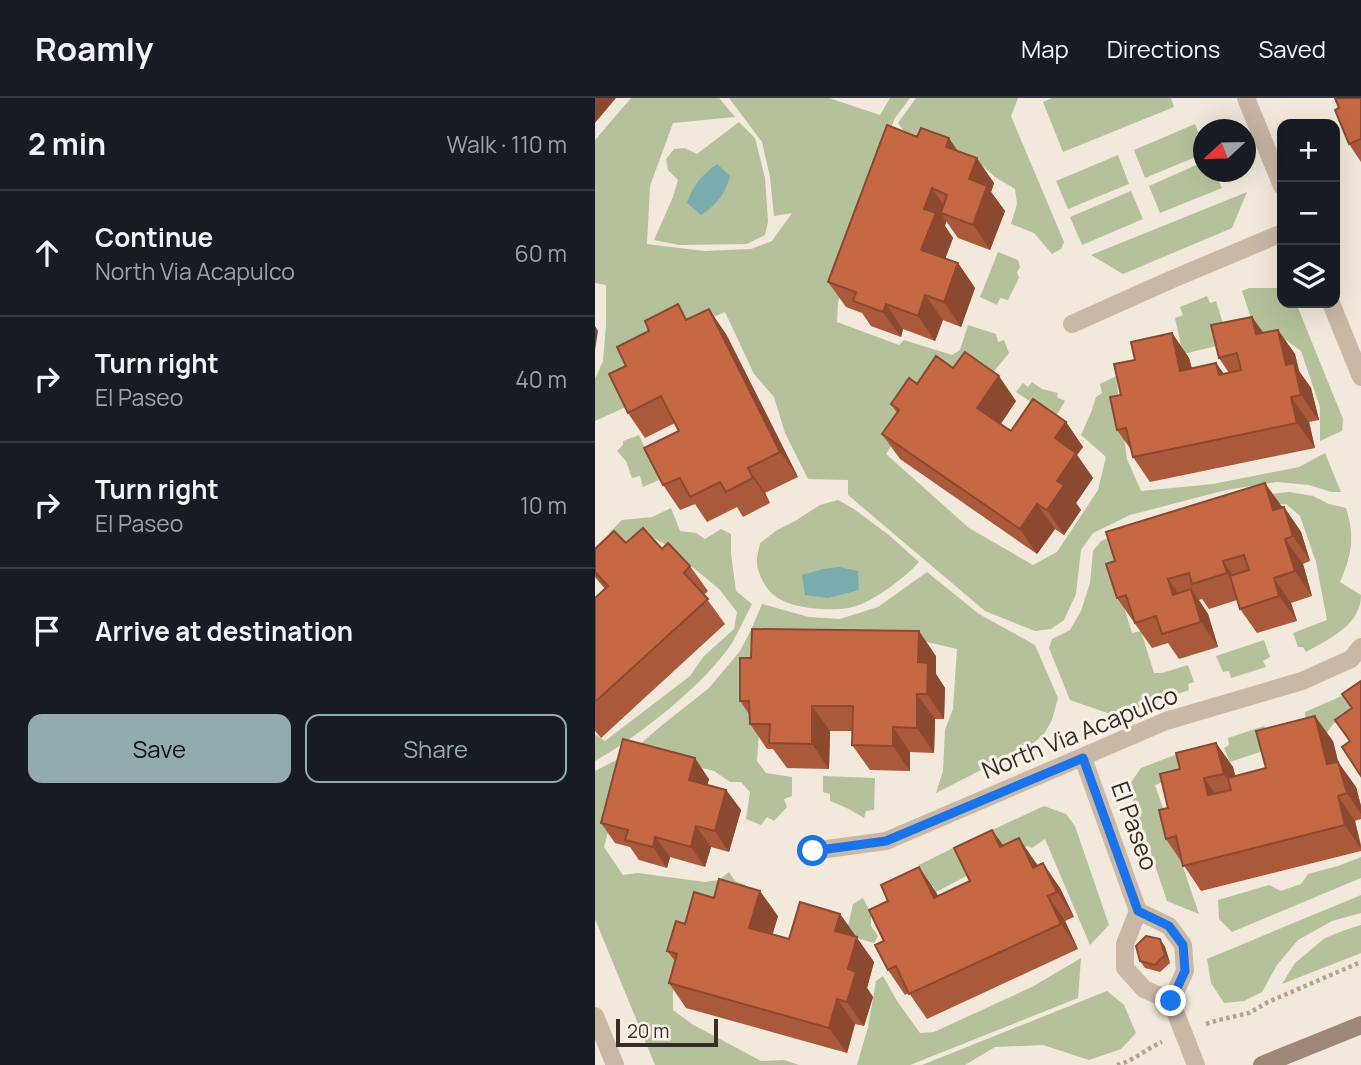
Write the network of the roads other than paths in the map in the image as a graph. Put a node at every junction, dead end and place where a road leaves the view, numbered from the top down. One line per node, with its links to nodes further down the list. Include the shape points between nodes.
1 (1246, 98): 2 (street)
2 (1280, 182)
3 (1277, 235): 5 (street)
4 (1333, 308): 6 (street)
5 (1072, 324)
6 (1361, 377)
7 (1361, 647): 8 (street, North Via Acapulco, via 1351,659 1302,681 1166,721)
8 (1083, 758): 9 (street, North Via Acapulco, via 886,841); 10 (street, El Paseo)
9 (813, 851)
10 (1138, 911): 11 (street, El Paseo, via 1169,926 1183,945 1185,971); 11 (street, El Paseo, via 1125,944 1125,968 1144,989)
11 (1171, 1001): 15 (street)
12 (595, 1016): 14 (street)
13 (1361, 1026): 16 (main road)
14 (615, 1065)
15 (1196, 1065)
16 (1262, 1065)

